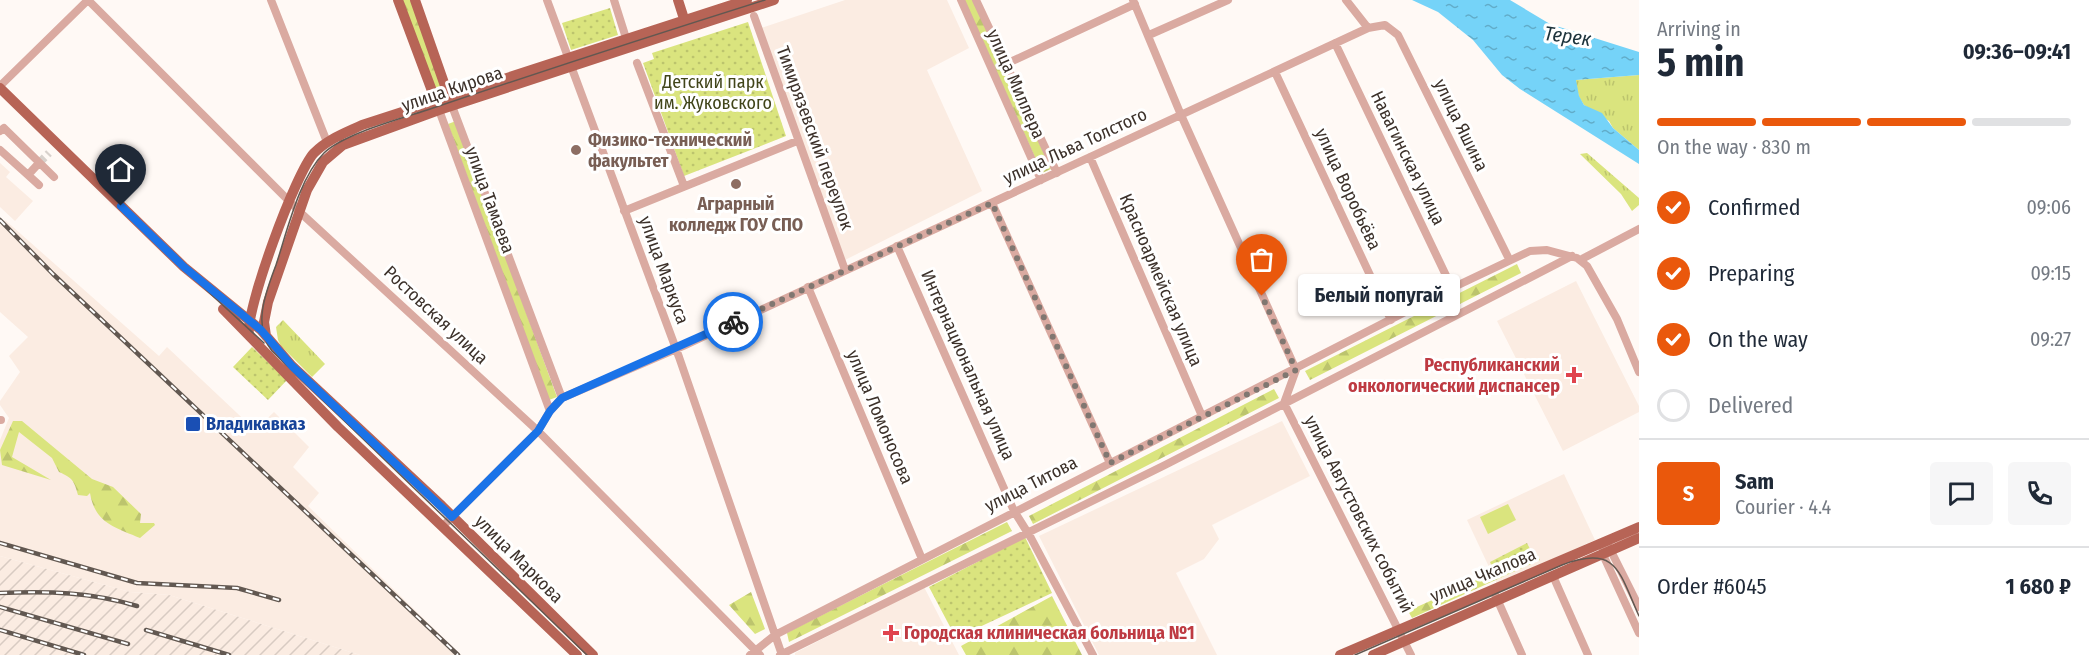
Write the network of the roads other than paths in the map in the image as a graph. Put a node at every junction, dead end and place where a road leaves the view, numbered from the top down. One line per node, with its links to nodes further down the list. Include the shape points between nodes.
1 (88, 0): 25 (street); 41 (street, Ростовская улица)
2 (271, 0): 31 (street)
3 (398, 0): 27 (main road, улица Тамаева)
4 (415, 0): 26 (main road, улица Тамаева)
5 (547, 0): 21 (street, улица Маркуса)
6 (614, 0): 19 (street)
7 (678, 0): 16 (main road)
8 (747, 0): 16 (main road, улица Кирова)
9 (774, 0): 16 (main road, улица Кирова)
10 (961, 0): 38 (street, улица Миллера)
11 (976, 0): 23 (street, улица Миллера)
12 (1228, 0): 18 (street)
13 (1346, 0): 17 (street)
14 (1134, 2): 18 (street); 23 (street)
15 (754, 16): 30 (street, Тимирязевский переулок)
16 (685, 24): 19 (main road, улица Кирова); 21 (main road, улица Кирова)
17 (1368, 28): 20 (street, улица Льва Толстого); 48 (street, улица Яшина, via 1385,25 1398,35)
18 (1149, 35): 28 (street)
19 (626, 38): 21 (main road, улица Кирова)
20 (1335, 43): 24 (street, улица Льва Толстого); 52 (street, Навагинская улица)
21 (570, 61): 26 (main road, улица Кирова); 44 (street, улица Маркуса)
22 (637, 63): 40 (street)
23 (1006, 63): 35 (street, улица Миллера)
24 (1275, 72): 28 (street, улица Льва Толстого); 55 (street, улица Воробьёва)
25 (0, 87): 49 (main road, улица Маркова)
26 (450, 101): 27 (main road, улица Кирова); 62 (street, улица Тамаева)
27 (437, 106): 31 (main road, улица Кирова, via 362,125); 43 (main road, улица Кирова, via 353,140 332,153 314,176); 64 (street, улица Тамаева)
28 (1181, 115): 33 (street, улица Льва Толстого); 60 (street)
29 (0, 131): 34 (street, via 4,128)
30 (797, 141): 40 (street); 50 (street, Тимирязевский переулок)
31 (327, 142): 41 (main road, улица Кирова, via 304,167)
32 (0, 150): 36 (street)
33 (1090, 158): 35 (street, улица Льва Толстого); 65 (street, Красноармейская улица)
34 (39, 163): 36 (street); 37 (street)
35 (1057, 172): 38 (street, улица Льва Толстого)
36 (28, 175): 39 (street)
37 (54, 177)
38 (1041, 180): 42 (street, улица Льва Толстого)
39 (39, 185)
40 (684, 186): 44 (street)
41 (290, 199): 43 (street, Ростовская улица); 53 (main road, улица Кирова)
42 (992, 203): 46 (street, улица Льва Толстого); 67 (street)
43 (300, 211): 58 (main road, улица Кирова, via 268,302 264,322); 66 (street, Ростовская улица)
44 (624, 211): 59 (street, улица Маркуса)
45 (1639, 229): 47 (street)
46 (897, 246): 50 (street, улица Льва Толстого); 68 (street, Интернациональная улица)
47 (1576, 258): 48 (street, улица Титова, via 1547,249); 61 (street, via 1594,275 1604,293); 63 (street)
48 (1509, 259): 52 (street, улица Титова)
49 (184, 267): 54 (main road, улица Маркова); 57 (main road, улица Маркова, via 188,276)
50 (845, 270): 51 (street, улица Льва Толстого)
51 (808, 287): 59 (street, улица Льва Толстого); 75 (street, улица Ломоносова)
52 (1452, 288): 55 (street, улица Титова)
53 (254, 300): 54 (main road, via 245,309); 56 (main road, улица Кирова)
54 (229, 307): 56 (main road, улица Маркова)
55 (1390, 320): 60 (street, улица Титова)
56 (248, 321): 57 (main road, улица Кирова); 58 (main road, улица Маркова)
57 (249, 335): 70 (main road, улица Маркова, via 338,427)
58 (267, 336): 69 (main road, улица Маркова, via 292,366)
59 (676, 349): 62 (street, улица Льва Толстого); 82 (street, улица Маркуса)
60 (1296, 370): 63 (street, улица Августовских событий); 65 (street, улица Титова)
61 (1639, 372)
62 (562, 398): 64 (street, улица Льва Толстого)
63 (1284, 403): 72 (street); 80 (street, улица Августовских событий)
64 (550, 411): 66 (street, улица Льва Толстого)
65 (1202, 416): 67 (street, улица Титова)
66 (538, 431): 69 (street, улица Льва Толстого); 84 (street, Ростовская улица)
67 (1110, 463): 68 (street, улица Титова)
68 (1014, 511): 72 (street, Интернациональная улица); 75 (street, улица Титова)
69 (452, 517): 70 (street, улица Льва Толстого); 86 (main road, улица Маркова)
70 (443, 526): 85 (main road, улица Маркова)
71 (1639, 527): 74 (main road, улица Чкалова)
72 (1027, 532): 87 (street); 88 (street, Интернациональная улица)
73 (1639, 538): 74 (main road, улица Чкалова)
74 (1606, 549): 76 (main road, улица Чкалова); 77 (main road, улица Чкалова); 79 (street); 81 (street)
75 (922, 559): 82 (street, улица Титова)
76 (1553, 576): 78 (main road, улица Чкалова); 93 (street)
77 (1493, 590): 78 (street); 80 (main road, улица Чкалова)
78 (1498, 601): 83 (main road, улица Чкалова); 92 (street)
79 (1639, 607)
80 (1398, 628): 83 (street, улица Августовских событий); 89 (main road, улица Чкалова)
81 (1639, 633)
82 (775, 635): 84 (street, улица Титова); 87 (street, улица Маркуса)
83 (1404, 640): 90 (main road, улица Чкалова); 91 (street, улица Августовских событий)
84 (755, 653)
85 (577, 655)
86 (593, 655)
87 (781, 655)
88 (1093, 655)
89 (1340, 655)
90 (1373, 655)
91 (1411, 655)
92 (1522, 655)
93 (1588, 655)

